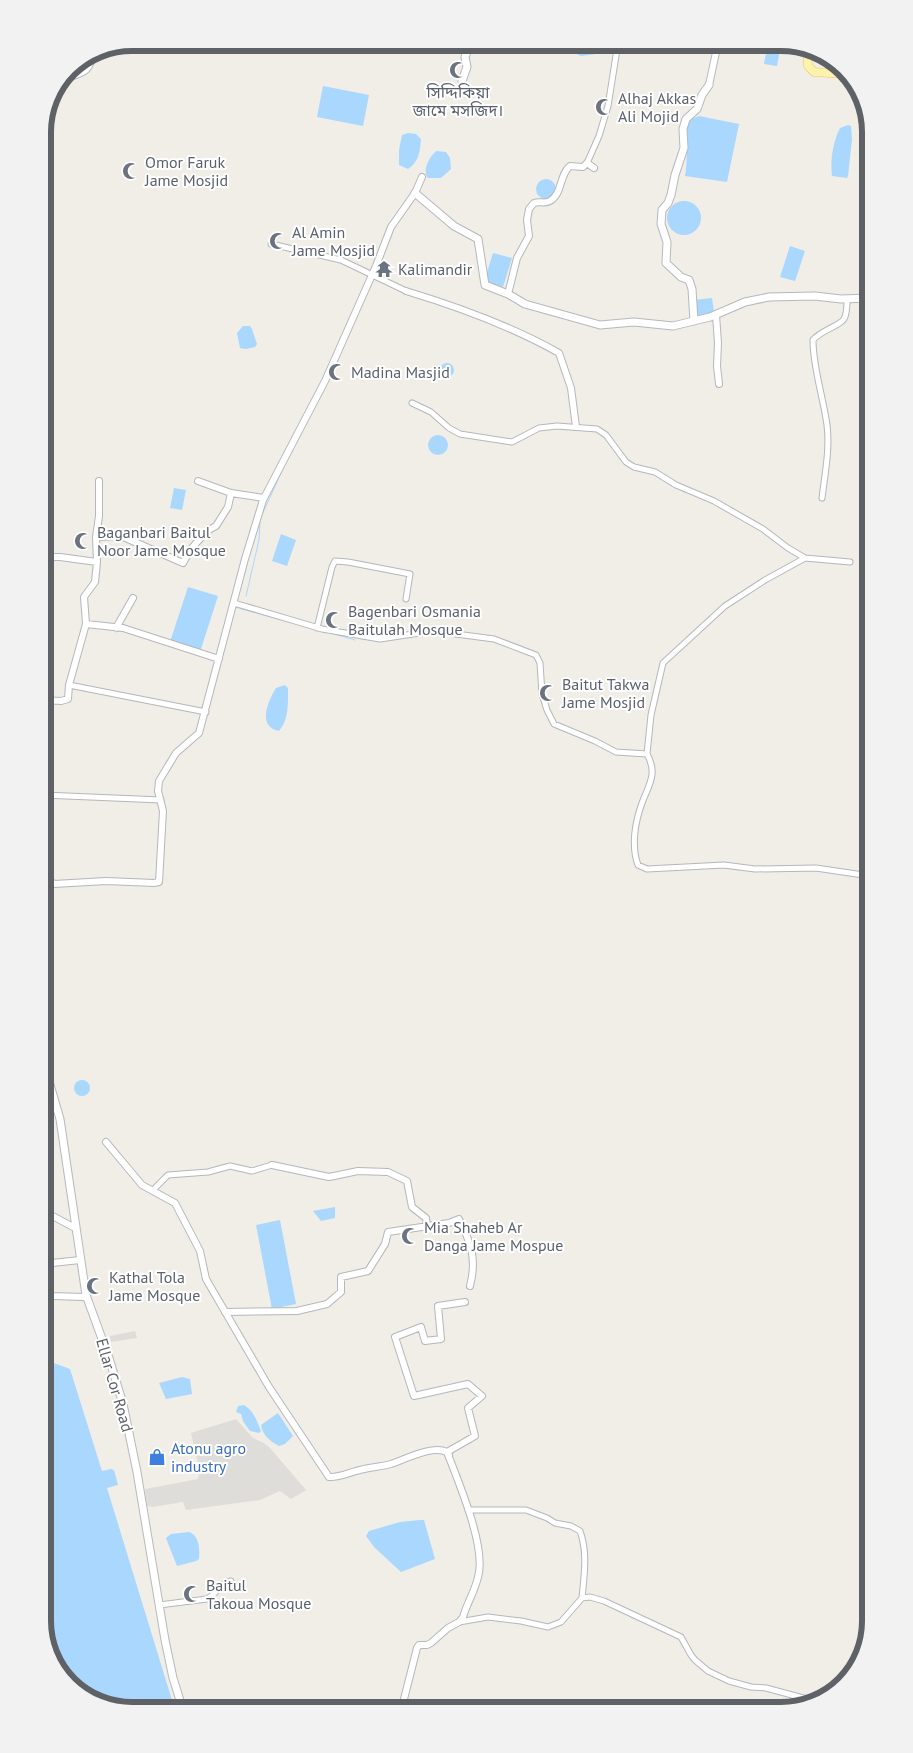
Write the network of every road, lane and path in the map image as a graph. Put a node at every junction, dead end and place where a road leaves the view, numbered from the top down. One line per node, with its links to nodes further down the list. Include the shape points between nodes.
1 (467, 51): 8 (main road, via 467,67)
2 (617, 51): 10 (street, via 608,106)
3 (716, 51): 9 (street)
4 (807, 56): 6 (main road, via 808,66 814,72)
5 (91, 63): 7 (street)
6 (836, 73)
7 (76, 74)
8 (462, 81)
9 (709, 85): 21 (main road, via 697,109 686,119 683,150 668,203 662,210 661,224 666,242 666,263 689,280)
10 (587, 163): 11 (street); 17 (street, via 583,167 568,168 556,196 548,202 534,203 529,209 529,236 517,258)
11 (594, 168)
12 (422, 176): 13 (street)
13 (415, 193): 15 (street, via 391,227); 17 (main road, via 454,226 478,239 486,285)
14 (271, 244): 15 (street, via 341,260)
15 (372, 274): 16 (street); 28 (street, via 325,380)
16 (406, 291): 24 (street, via 483,317 532,337 560,353 572,388)
17 (508, 294): 21 (main road, via 525,304 600,325 634,322 673,326)
18 (862, 298): 19 (main road)
19 (847, 299): 20 (main road, via 815,296 769,298 745,302); 29 (street, via 846,318 817,334 813,340 829,446)
20 (716, 315): 21 (main road); 22 (street)
21 (694, 320)
22 (719, 384)
23 (412, 403): 24 (street, via 460,434 512,442 538,428)
24 (576, 427): 32 (street, via 597,429 634,467 655,472 714,501)
25 (99, 481): 30 (street)
26 (198, 481): 27 (street)
27 (231, 493): 28 (street); 30 (street, via 228,507 216,526 207,531 182,563 121,536)
28 (264, 498): 37 (street)
29 (822, 498)
30 (96, 537): 33 (street)
31 (51, 557): 33 (street)
32 (805, 558): 34 (street); 45 (street, via 725,606 663,663 651,715)
33 (97, 562): 38 (street, via 94,582 84,597)
34 (850, 562)
35 (133, 598): 39 (street)
36 (406, 599): 40 (street, via 410,574 335,562)
37 (234, 603): 40 (street); 41 (street)
38 (86, 624): 39 (street); 42 (street)
39 (116, 628): 41 (street)
40 (317, 628): 45 (street, via 380,639 434,631 494,639 514,646 536,655 540,663 542,694 554,724 616,752)
41 (219, 659): 44 (street)
42 (69, 685): 43 (street, via 68,699); 44 (street)
43 (51, 700)
44 (206, 712): 47 (street, via 199,734 176,753 158,781)
45 (647, 754): 48 (street, via 652,763 652,782 642,803 635,831 634,855 638,865 648,869 724,865 756,869 816,868)
46 (51, 795): 47 (street)
47 (160, 800): 49 (street, via 163,811 159,882)
48 (862, 875)
49 (51, 882)
50 (51, 1088): 56 (main road, Ellar Cor Road, via 60,1119)
51 (106, 1142): 53 (street, via 142,1185)
52 (272, 1165): 53 (street, via 252,1172 230,1166 208,1172 168,1175); 55 (street, via 329,1177 358,1171 388,1172 407,1181 412,1207 426,1218)
53 (153, 1190): 63 (street, via 176,1203 200,1251 206,1279)
54 (51, 1215): 56 (street)
55 (427, 1226): 59 (street, via 459,1219 470,1242 474,1272); 63 (street, via 388,1232 385,1244 368,1271 341,1277 341,1292 328,1304 298,1311)
56 (75, 1228): 57 (main road, Ellar Cor Road)
57 (80, 1260): 58 (street); 68 (main road, Ellar Cor Road, via 86,1295 123,1404)
58 (51, 1263)
59 (470, 1286)
60 (51, 1296): 61 (street)
61 (84, 1297)
62 (465, 1302): 64 (street, via 438,1306 441,1339 425,1341 421,1327 395,1337 414,1396 468,1384 482,1396 468,1408 475,1436)
63 (225, 1312): 64 (street, via 269,1387 329,1477 391,1464 430,1451)
64 (447, 1452): 65 (street)
65 (470, 1510): 67 (street, via 526,1510 580,1532 584,1540); 69 (street, via 479,1556 479,1576)
66 (231, 1581): 68 (street, via 222,1584 207,1599)
67 (582, 1598): 69 (street, via 561,1622 548,1627 488,1617); 70 (street, via 604,1601 681,1637 695,1660 708,1671 729,1681)
68 (159, 1605): 71 (main road, Ellar Cor Road)
69 (459, 1622): 72 (street, via 432,1643 419,1645)
70 (804, 1698)
71 (180, 1702)
72 (403, 1702)

